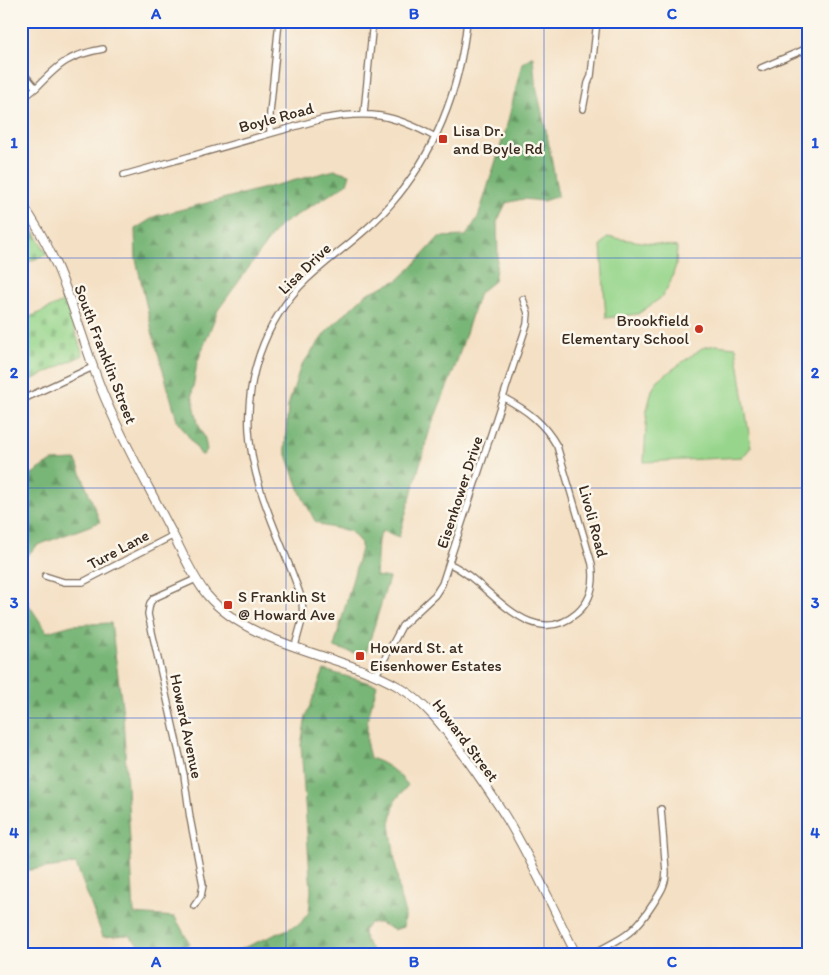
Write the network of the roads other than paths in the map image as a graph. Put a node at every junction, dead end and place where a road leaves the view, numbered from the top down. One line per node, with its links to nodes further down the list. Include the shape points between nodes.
1 (279, 21): 14 (street)
2 (373, 21): 13 (street)
3 (467, 21): 15 (street, Lisa Drive, via 457,80)
4 (597, 21): 12 (street, via 592,76)
5 (103, 48): 10 (street, via 68,59)
6 (806, 49): 7 (street); 8 (street)
7 (808, 60)
8 (761, 68)
9 (21, 71): 10 (street)
10 (36, 88): 11 (street)
11 (21, 100)
12 (583, 109)
13 (364, 113): 14 (street, Boyle Road, via 322,119); 15 (street, Boyle Road, via 404,122)
14 (270, 133): 16 (street, Boyle Road)
15 (435, 138): 27 (street, Lisa Drive, via 415,173 392,203 368,229 314,272 286,303 267,336 255,369 248,411 250,447 259,485 302,600 303,617)
16 (124, 175)
17 (21, 203): 19 (main road, South Franklin Street, via 57,264)
18 (523, 299): 20 (street, Eisenhower Drive, via 528,312 527,324)
19 (93, 367): 21 (street); 22 (main road, South Franklin Street, via 116,423)
20 (504, 398): 23 (street, Eisenhower Drive); 23 (street, Livoli Road, via 534,417 557,446 592,564 589,598 568,620 556,624 534,624 512,613 468,574)
21 (21, 400)
22 (174, 535): 24 (street, Ture Lane, via 83,582 64,582); 25 (main road, South Franklin Street)
23 (450, 564): 28 (street, Eisenhower Drive, via 436,595 402,626)
24 (45, 576)
25 (196, 578): 26 (main road, South Franklin Street); 30 (street, Howard Avenue, via 154,598 148,614 184,775 203,885)
26 (207, 595): 27 (main road, Howard Street, via 236,620)
27 (295, 646): 28 (main road, Howard Street)
28 (376, 675): 31 (main road, Howard Street, via 416,698 462,753 512,827)
29 (662, 808): 32 (street, via 666,882 631,932)
30 (194, 906)
31 (576, 954)
32 (592, 954)

